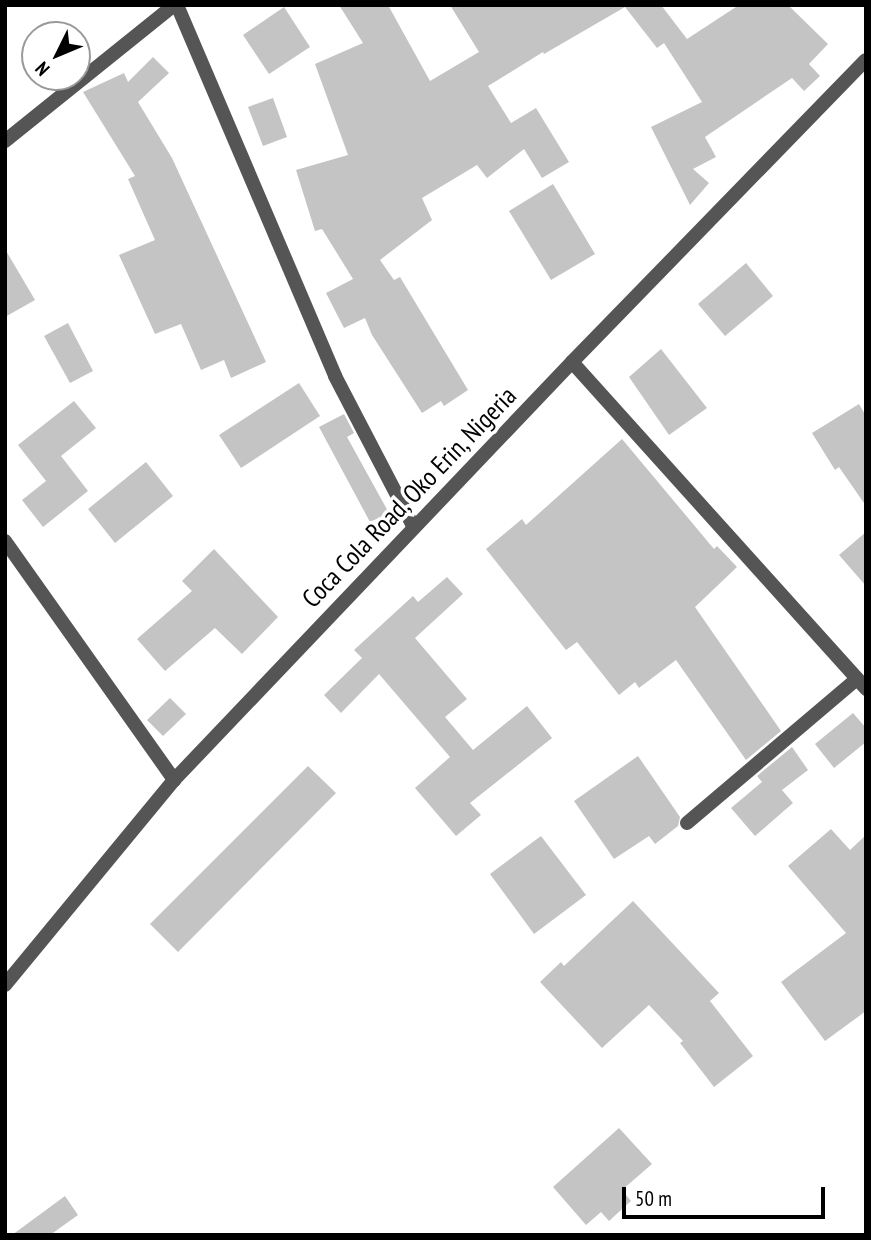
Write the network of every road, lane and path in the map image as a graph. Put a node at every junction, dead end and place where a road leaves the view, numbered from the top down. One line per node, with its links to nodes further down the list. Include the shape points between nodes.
1 (176, 5): 3 (street); 5 (street, via 334,376)
2 (866, 60): 4 (street, Coca Cola Road, Oko Erin, Nigeria)
3 (5, 141)
4 (572, 362): 5 (street, Coca Cola Road, Oko Erin, Nigeria); 7 (street)
5 (414, 528): 8 (street, Coca Cola Road, Oko Erin, Nigeria)
6 (5, 541): 8 (street)
7 (861, 684): 9 (street)
8 (174, 780): 10 (street, Coca Cola Road, Oko Erin, Nigeria)
9 (687, 822)
10 (5, 985)

